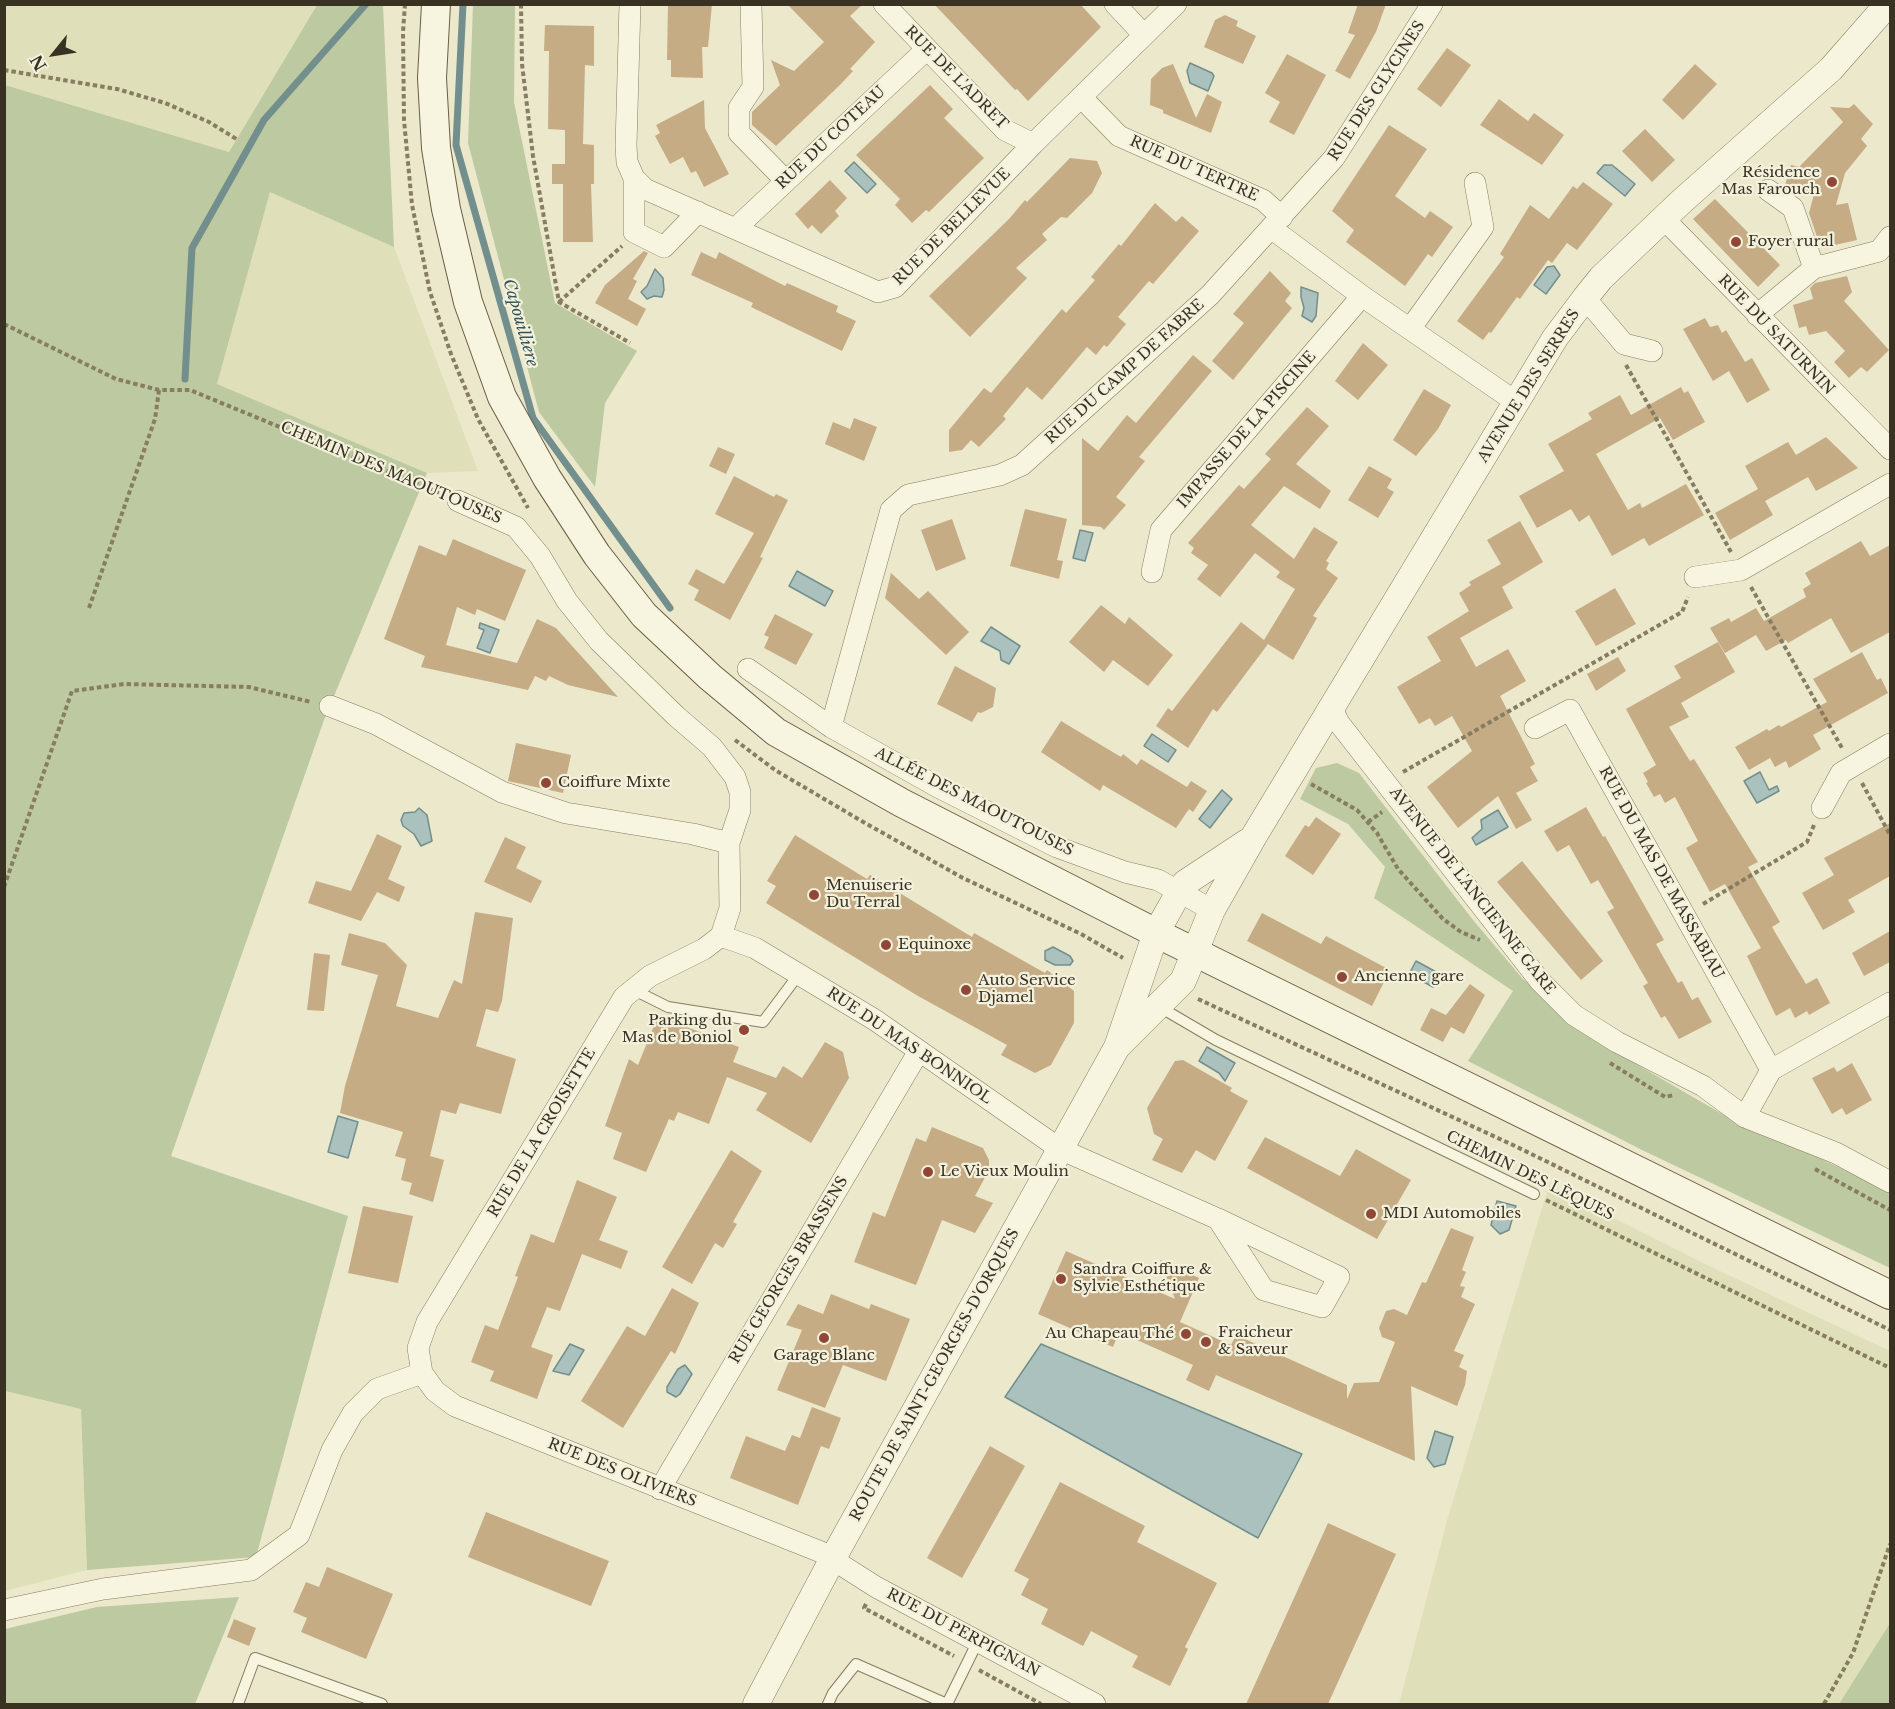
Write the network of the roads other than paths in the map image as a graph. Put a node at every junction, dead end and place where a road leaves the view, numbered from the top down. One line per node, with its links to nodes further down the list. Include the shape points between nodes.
1 (436, 4): 45 (main road, via 432,78 436,148 468,302 502,397 547,478 597,555 652,623 776,732 902,803)
2 (630, 4): 13 (street, via 626,146)
3 (751, 4): 14 (street, via 753,87 739,108 739,133)
4 (884, 4): 10 (street, RUE DE L'ADRET)
5 (1115, 4): 9 (street)
6 (1176, 4): 9 (street, RUE DE BELLEVUE)
7 (1432, 4): 19 (street, RUE DES GLYCINES, via 1334,158)
8 (1888, 4): 18 (street, AVENUE DES SERRES, via 1831,69)
9 (1144, 35): 11 (street, RUE DE BELLEVUE)
10 (927, 49): 12 (street, RUE DE L'ADRET, via 1005,130); 14 (street, RUE DU COTEAU)
11 (1081, 97): 12 (street, RUE DE BELLEVUE); 19 (street, RUE DU TERTRE, via 1119,136 1263,200)
12 (1034, 144): 20 (street, RUE DE BELLEVUE, via 895,287 878,292)
13 (634, 178): 17 (street, RUE DE BELLEVUE, via 645,189); 17 (street, via 634,232 664,247)
14 (785, 180): 20 (street, RUE DU COTEAU)
15 (1475, 183): 26 (street, via 1483,227)
16 (1768, 190): 22 (street, via 1793,208)
17 (698, 212): 20 (street, RUE DE BELLEVUE)
18 (1664, 219): 24 (street, AVENUE DES SERRES); 25 (street, RUE DU SATURNIN)
19 (1276, 223): 23 (street); 37 (street, RUE DU CAMP DE FABRE, via 1210,296 1022,465 1000,475 908,495 891,510)
20 (736, 228)
21 (1890, 237): 22 (street, via 1879,251)
22 (1815, 268): 25 (street)
23 (1362, 296): 26 (street); 32 (street, IMPASSE DE LA PISCINE, via 1161,530)
24 (1585, 298): 27 (street, via 1624,344); 28 (street, AVENUE DES SERRES)
25 (1757, 315): 29 (street, RUE DU SATURNIN)
26 (1410, 329): 28 (street)
27 (1652, 351)
28 (1516, 402): 36 (street, AVENUE DES SERRES)
29 (1890, 449)
30 (1890, 484): 33 (street, via 1741,570)
31 (458, 501): 42 (street, CHEMIN DES MAOUTOUSES, via 516,527 599,641 724,761 740,792 740,810)
32 (1152, 572)
33 (1695, 577)
34 (748, 669): 37 (street, ALLÉE DES MAOUTOUSES)
35 (330, 706): 42 (street, via 376,724 502,792 566,813)
36 (1331, 707): 41 (street, AVENUE DES SERRES); 55 (street, AVENUE DE L'ANCIENNE GARE, via 1339,723 1540,981 1574,1015 1702,1086)
37 (831, 727): 43 (street, ALLÉE DES MAOUTOUSES, via 1057,848 1158,880)
38 (1535, 728): 54 (street, RUE DU MAS DE MASSABIAU, via 1570,710)
39 (1890, 744): 40 (street, via 1841,773)
40 (1822, 808)
41 (1254, 836): 43 (street, AVENUE DES SERRES, via 1185,883); 44 (street, AVENUE DES SERRES)
42 (729, 843): 46 (street, CHEMIN DES MAOUTOUSES, via 729,908)
43 (1179, 892): 44 (street, ALLÉE DES MAOUTOUSES); 45 (street, AVENUE DES SERRES)
44 (1212, 910): 47 (street, AVENUE DES SERRES)
45 (1156, 933): 47 (main road); 52 (street, ROUTE DE SAINT-GEORGES-D'ORQUES)
46 (721, 936): 48 (street, RUE DU MAS BONNIOL, via 755,948); 49 (street, RUE DE LA CROISETTE)
47 (1195, 952): 51 (street, ROUTE DE SAINT-GEORGES-D'ORQUES, via 1179,987); 60 (main road)
48 (799, 974): 49 (lane, via 763,1022 668,1007); 53 (street, RUE DU MAS BONNIOL)
49 (632, 989): 61 (street, RUE DE LA CROISETTE, via 427,1322 418,1348)
50 (1890, 1003): 54 (street)
51 (1158, 1006): 52 (street, ROUTE DE SAINT-GEORGES-D'ORQUES); 58 (lane, CHEMIN DES LÈQUES, via 1216,1040)
52 (1117, 1047): 56 (street, ROUTE DE SAINT-GEORGES-D'ORQUES)
53 (919, 1051): 56 (street, RUE DU MAS BONNIOL); 62 (street, RUE GEORGES BRASSENS)
54 (1771, 1070): 55 (street)
55 (1744, 1117): 57 (street, AVENUE DE L'ANCIENNE GARE, via 1836,1153)
56 (1060, 1149): 59 (street, RUE DU MAS BONNIOL); 63 (street, ROUTE DE SAINT-GEORGES-D'ORQUES)
57 (1890, 1182)
58 (1534, 1194)
59 (1218, 1219): 59 (street, RUE DU MAS BONNIOL, via 1339,1277 1322,1307 1264,1290)
60 (1890, 1295)
61 (422, 1373): 62 (street, RUE DES OLIVIERS, via 455,1406); 64 (street, via 377,1389 353,1413 332,1450 299,1535 251,1570 103,1589)
62 (660, 1489): 63 (street, RUE DES OLIVIERS, via 789,1538)
63 (832, 1560): 65 (street, RUE DU PERPIGNAN); 68 (street, ROUTE DE SAINT-GEORGES-D'ORQUES)
64 (4, 1611)
65 (977, 1643): 69 (lane, via 947,1704 856,1665); 70 (street, RUE DU PERPIGNAN)
66 (238, 1704): 67 (lane, via 255,1658)
67 (382, 1704)
68 (756, 1704)
69 (828, 1704)
70 (1095, 1704)

